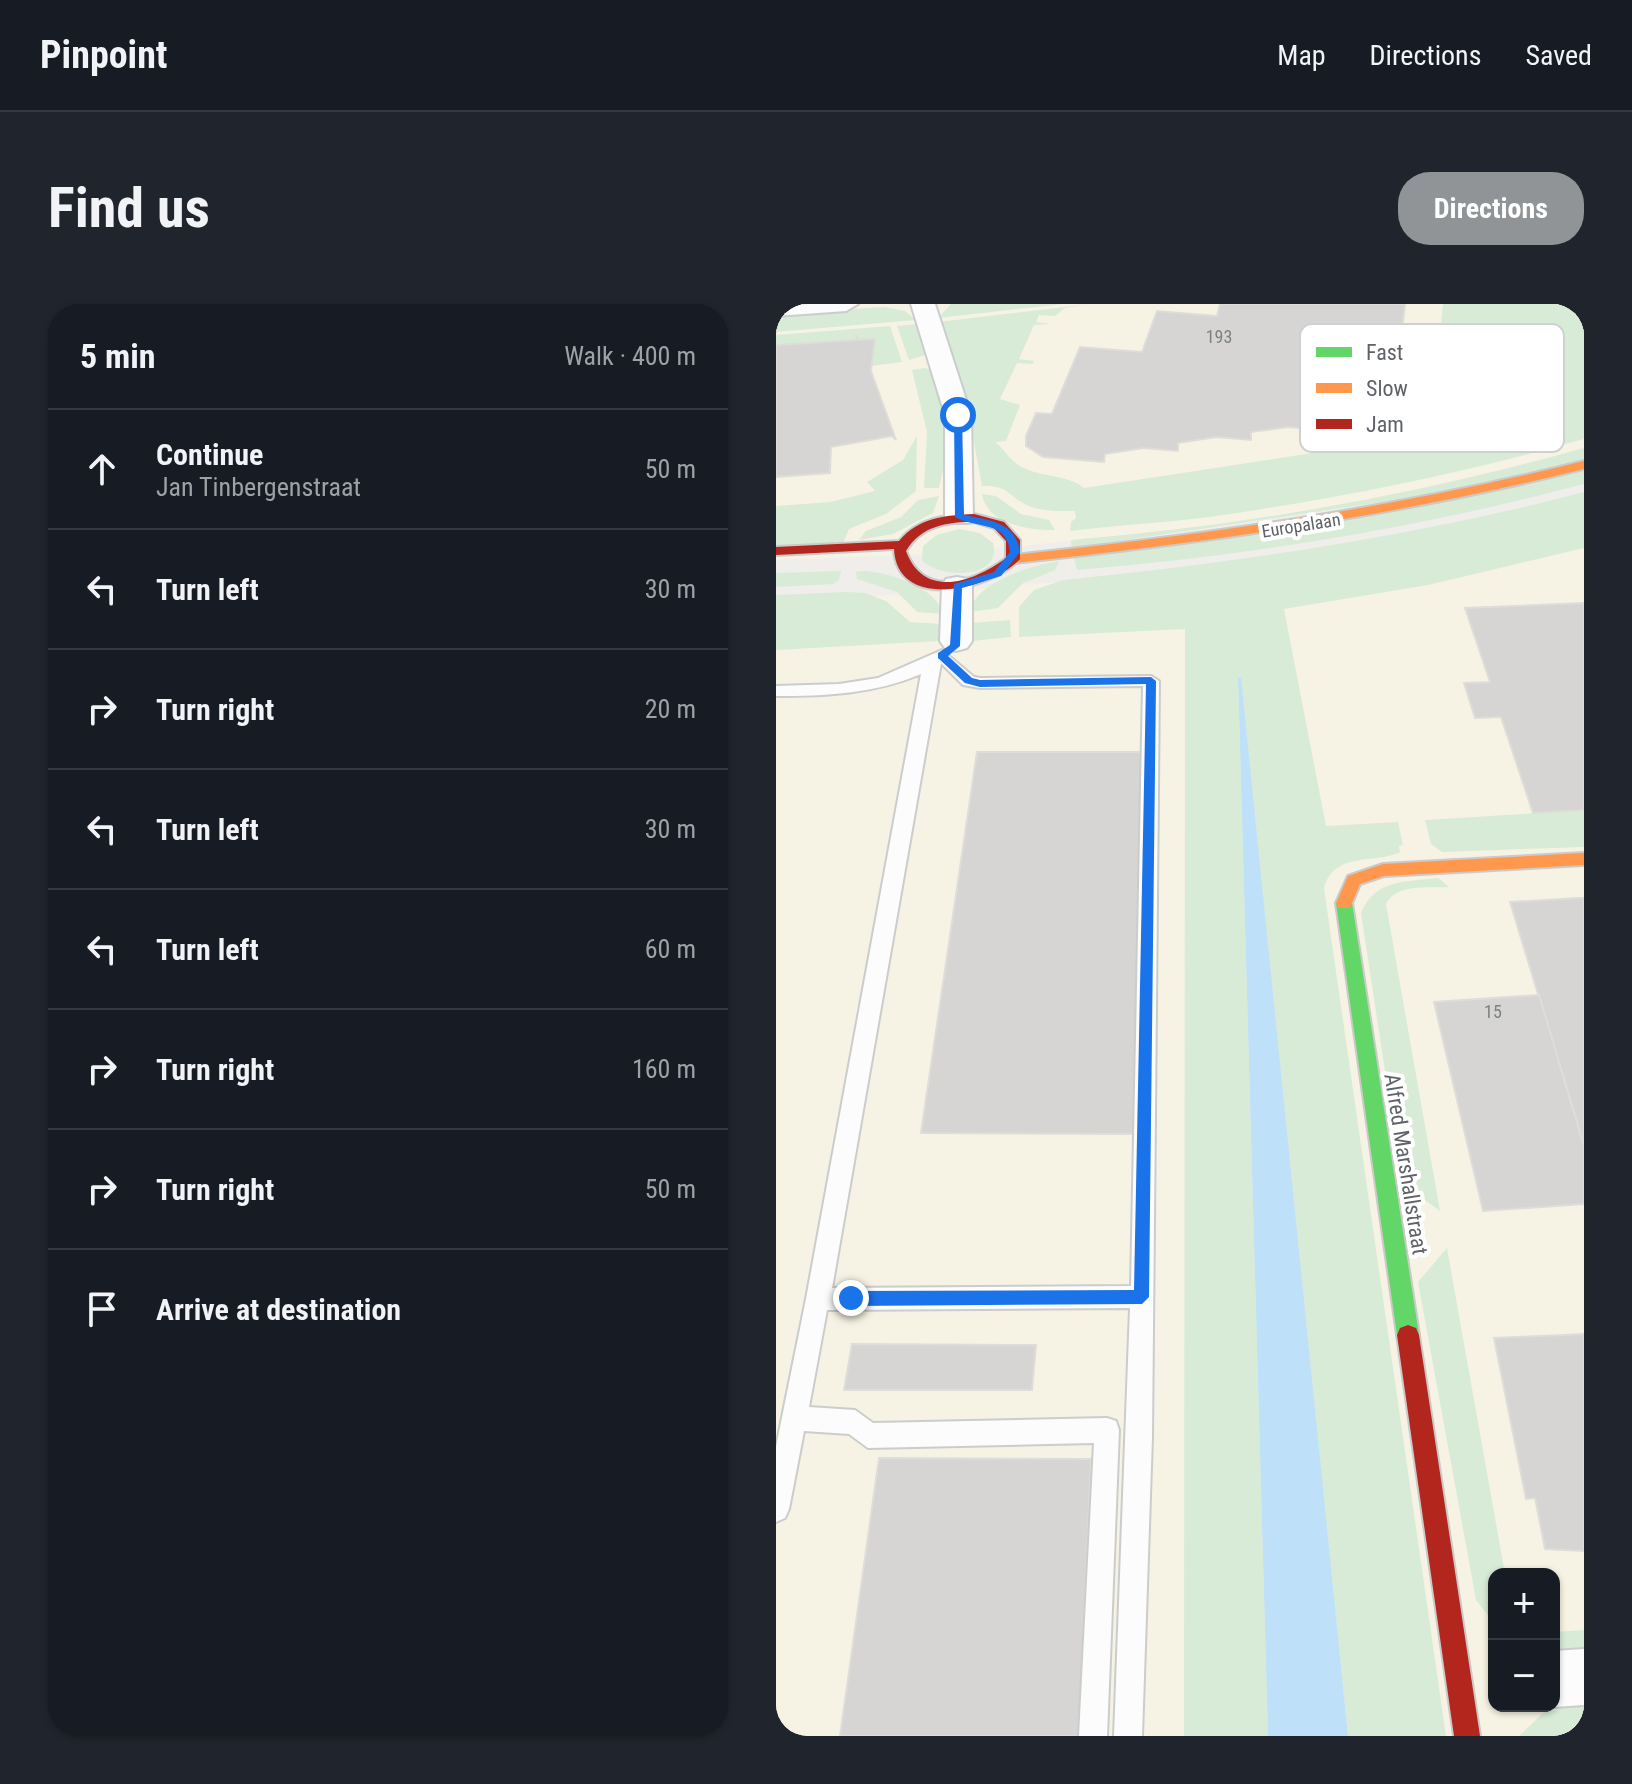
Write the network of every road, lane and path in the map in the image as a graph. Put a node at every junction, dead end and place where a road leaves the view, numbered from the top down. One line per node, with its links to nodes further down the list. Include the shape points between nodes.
1 (846, 304): 3 (street)
2 (923, 304): 6 (street, via 958,415)
3 (776, 309)
4 (1531, 458): 7 (street, Europalaan, via 1287,510)
5 (1584, 465): 7 (street, Europalaan, via 1475,493 1321,522)
6 (959, 517): 7 (street, via 999,525); 9 (street, via 924,526)
7 (1013, 549): 11 (street, via 986,580)
8 (776, 551): 9 (street)
9 (901, 554): 10 (street); 11 (street, via 914,578)
10 (776, 568)
11 (957, 586): 12 (street)
12 (943, 653): 13 (lane, via 909,674 854,691); 15 (lane, via 969,681 980,683 1151,681); 16 (lane)
13 (776, 691)
14 (1584, 859): 21 (street, Alfred Marshallstraat, via 1383,870 1354,880 1343,898)
15 (1142, 1297): 16 (lane); 23 (lane)
16 (818, 1299): 17 (lane)
17 (794, 1418): 18 (lane); 22 (lane, via 855,1422 868,1436 1107,1430)
18 (776, 1509)
19 (1584, 1677): 20 (street)
20 (1560, 1679)
21 (1474, 1702)
22 (1093, 1736)
23 (1128, 1736)

